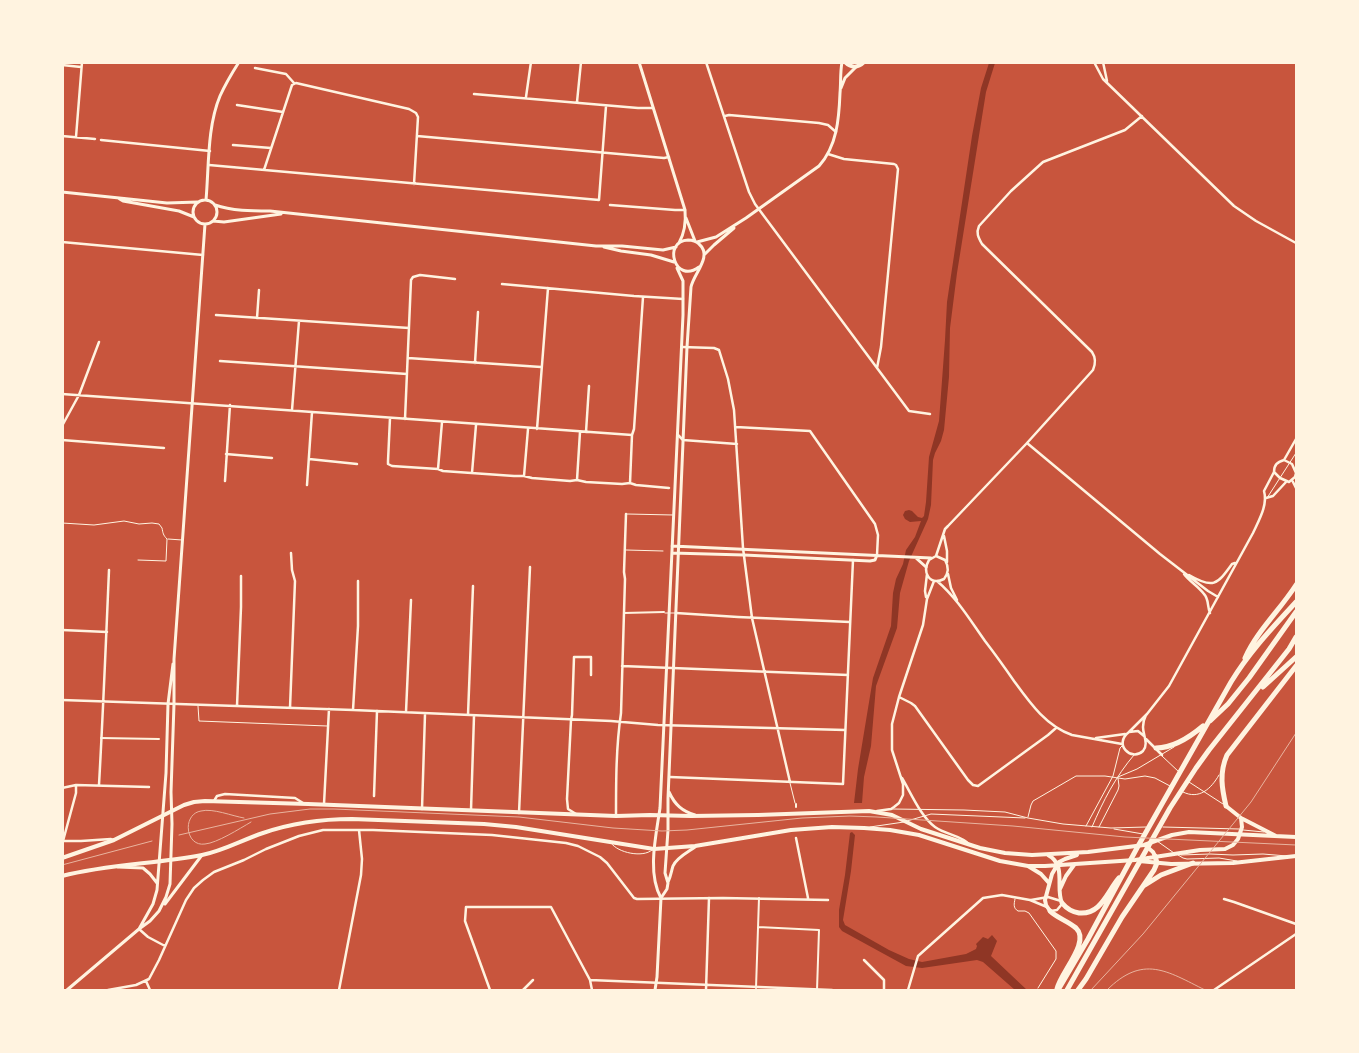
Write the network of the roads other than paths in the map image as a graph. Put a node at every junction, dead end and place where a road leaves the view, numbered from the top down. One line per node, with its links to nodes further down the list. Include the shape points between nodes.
1 (82, 62): 12 (street)
2 (239, 62): 35 (street, via 216,107)
3 (530, 62): 19 (street)
4 (581, 62): 20 (street)
5 (639, 62): 23 (street)
6 (706, 62): 25 (street)
7 (844, 62): 13 (main road); 17 (street)
8 (1094, 62): 15 (street, via 1100,76)
9 (1103, 62): 15 (street)
10 (864, 63): 13 (main road)
11 (62, 65): 12 (street)
12 (81, 67): 30 (street)
13 (856, 67): 17 (street, via 845,78)
14 (255, 68): 16 (street, via 285,74)
15 (1107, 82): 26 (street)
16 (294, 83): 24 (street); 29 (street, via 409,109 418,116)
17 (840, 91): 27 (street)
18 (474, 94): 19 (street)
19 (526, 98): 20 (street)
20 (577, 102): 22 (street)
21 (237, 104): 24 (street)
22 (606, 106): 23 (street); 36 (street)
23 (653, 108): 38 (street)
24 (283, 112): 34 (street)
25 (724, 116): 27 (street, via 819,123); 48 (street, via 749,192)
26 (1142, 116): 57 (street, via 1234,206); 109 (street, via 1120,133 1043,162 1011,191 977,231 982,244 1092,352 1095,360 1093,370)
27 (836, 132): 37 (street)
28 (62, 136): 30 (street)
29 (417, 136): 36 (street); 41 (street)
30 (76, 137): 31 (street)
31 (95, 140)
32 (101, 140): 35 (street)
33 (233, 145): 34 (street)
34 (271, 148): 40 (street)
35 (210, 151): 39 (street)
36 (603, 153): 38 (street); 41 (street, via 600,200)
37 (828, 154): 48 (street, via 819,166); 83 (street, via 844,159 889,163 898,169)
38 (669, 157): 49 (street)
39 (209, 165): 40 (street); 44 (street)
40 (264, 170): 41 (street)
41 (414, 184)
42 (62, 192): 43 (street)
43 (117, 198): 45 (street, via 167,203); 51 (street)
44 (206, 200): 45 (street); 46 (street)
45 (198, 202): 51 (street, via 193,210)
46 (214, 205): 50 (street); 53 (street, via 217,212)
47 (610, 205): 49 (street)
48 (759, 209): 52 (street); 83 (street)
49 (685, 212): 56 (street); 58 (street, via 682,238)
50 (284, 213): 53 (street); 59 (street)
51 (194, 217): 54 (street)
52 (746, 218): 56 (street, via 716,237); 61 (street)
53 (213, 221): 54 (street)
54 (205, 224): 60 (street)
55 (62, 242): 60 (street)
56 (696, 242): 58 (street, via 687,240); 61 (street, via 703,248)
57 (1296, 242)
58 (677, 245): 59 (street, via 663,250); 62 (street, via 673,253)
59 (596, 246): 62 (street, via 651,255)
60 (203, 254): 88 (street)
61 (704, 255): 63 (street)
62 (675, 263): 63 (street, via 686,271); 69 (street, via 683,281)
63 (699, 267): 77 (street, via 691,287)
64 (455, 278): 74 (street, via 413,277)
65 (502, 284): 66 (street)
66 (548, 288): 68 (street); 82 (street)
67 (258, 290): 72 (street)
68 (643, 297): 69 (street); 104 (street)
69 (683, 299): 76 (street)
70 (478, 312): 80 (street)
71 (216, 315): 72 (street)
72 (257, 318): 73 (street)
73 (298, 321): 74 (street); 81 (street)
74 (410, 328): 78 (street)
75 (99, 342): 87 (street)
76 (682, 347): 77 (street); 103 (street)
77 (687, 348): 98 (street, via 719,350 728,379); 107 (street)
78 (408, 358): 80 (street); 84 (street)
79 (220, 361): 81 (street)
80 (475, 363): 82 (street)
81 (296, 366): 84 (street); 90 (street)
82 (541, 367): 100 (street)
83 (877, 368): 92 (street, via 909,411)
84 (407, 374): 94 (street)
85 (589, 386): 102 (street)
86 (62, 394): 87 (street)
87 (80, 395): 88 (street); 97 (street)
88 (192, 403): 89 (street); 139 (street)
89 (230, 406): 90 (street); 112 (street)
90 (292, 410): 91 (street)
91 (312, 412): 93 (street); 114 (street)
92 (930, 414)
93 (390, 418): 94 (street); 118 (street, via 388,464)
94 (405, 419): 95 (street)
95 (442, 422): 96 (street); 118 (street)
96 (476, 424): 99 (street); 120 (street)
97 (62, 426)
98 (736, 427): 108 (street); 150 (street, via 810,431 875,524)
99 (528, 428): 100 (street); 122 (street)
100 (537, 429): 101 (street)
101 (580, 432): 102 (street); 125 (street)
102 (586, 432): 104 (street)
103 (678, 434): 107 (street); 135 (street)
104 (632, 435): 129 (street)
105 (1296, 439): 115 (street)
106 (62, 440): 110 (street)
107 (683, 440): 108 (street); 141 (street)
108 (737, 444): 142 (street)
109 (1028, 444): 137 (street, via 952,521); 161 (street)
110 (164, 448)
111 (1296, 453): 116 (lane)
112 (226, 454): 113 (street); 127 (street)
113 (272, 458)
114 (309, 460): 117 (street); 130 (street)
115 (1284, 460): 116 (street); 119 (street, via 1276,464)
116 (1290, 463): 121 (street); 123 (lane)
117 (357, 464)
118 (438, 469): 120 (street)
119 (1274, 472): 123 (street); 133 (street, via 1264,491)
120 (472, 473): 122 (street)
121 (1296, 473): 124 (street)
122 (524, 476): 125 (street)
123 (1280, 478): 128 (street); 133 (lane)
124 (1296, 478): 126 (street)
125 (577, 480): 129 (street)
126 (1292, 480): 128 (street); 132 (street)
127 (225, 481)
128 (1286, 482): 133 (street, via 1273,496)
129 (630, 483): 131 (street)
130 (307, 485)
131 (669, 488)
132 (1296, 488)
133 (1266, 498): 156 (street, via 1253,533)
134 (626, 514): 135 (lane); 143 (street)
135 (674, 515): 140 (street)
136 (62, 523): 138 (lane, via 94,525 124,521 159,524)
137 (944, 534): 151 (street); 157 (street)
138 (167, 539): 139 (lane); 154 (lane, via 166,562)
139 (182, 540): 186 (street)
140 (672, 546): 141 (street); 146 (street)
141 (678, 546): 142 (street); 147 (street)
142 (743, 548): 148 (street); 149 (street)
143 (625, 550): 144 (lane); 176 (street)
144 (662, 551)
145 (291, 553): 203 (street, via 295,582)
146 (672, 553): 147 (street); 177 (street)
147 (678, 553): 149 (street); 178 (street)
148 (856, 554): 150 (street); 155 (street)
149 (744, 555): 155 (street); 180 (street)
150 (877, 555): 152 (street); 155 (street, via 870,561)
151 (936, 556): 153 (street); 157 (street)
152 (915, 558): 153 (street); 159 (street)
153 (930, 558): 159 (street)
154 (138, 560)
155 (853, 560): 181 (street)
156 (1236, 563): 161 (street, via 1212,584 1197,580); 169 (street)
157 (947, 564): 162 (street)
158 (530, 567): 212 (street)
159 (926, 567): 163 (street)
160 (108, 570): 183 (street)
161 (1181, 570): 169 (street); 179 (street, via 1204,593)
162 (948, 573): 166 (street, via 944,579); 173 (street)
163 (927, 574): 166 (street); 170 (street)
164 (241, 576): 202 (street)
165 (358, 581): 205 (street)
166 (935, 581): 170 (street); 173 (street)
167 (1296, 585): 187 (highway)
168 (473, 586): 210 (street)
169 (1218, 597): 179 (street)
170 (926, 599): 196 (street, via 923,625)
171 (411, 600): 207 (street)
172 (1296, 602): 187 (highway)
173 (958, 603): 219 (street, via 1030,702)
174 (664, 612): 176 (street); 177 (lane)
175 (1296, 612): 222 (highway, via 1228,704)
176 (624, 613): 188 (street)
177 (670, 613): 178 (lane); 190 (street)
178 (676, 613): 180 (street); 191 (street)
179 (1210, 613): 209 (street, via 1164,695)
180 (752, 618): 181 (street); 192 (street)
181 (850, 622): 194 (street)
182 (62, 630): 183 (street)
183 (107, 632): 198 (street)
184 (1296, 637): 195 (highway)
185 (1296, 657): 195 (highway)
186 (174, 659): 199 (street); 200 (street)
187 (1242, 663): 313 (highway)
188 (622, 666): 190 (street); 214 (street)
189 (1296, 666): 232 (highway, via 1230,750)
190 (667, 668): 191 (street); 215 (street)
191 (673, 668): 192 (street); 216 (street)
192 (764, 672): 194 (street); 218 (street)
193 (591, 675): 213 (street, via 592,657 574,657)
194 (848, 675): 220 (street)
195 (1255, 693): 355 (highway, via 1209,750 1170,808)
196 (899, 697): 219 (street, via 915,706 968,780 978,786); 231 (street, via 891,740)
197 (62, 700): 198 (street)
198 (104, 700): 199 (street); 223 (street)
199 (168, 704): 200 (street); 264 (street)
200 (174, 704): 201 (street); 258 (street)
201 (198, 704): 202 (street); 217 (lane, via 199,721)
202 (237, 706): 203 (street)
203 (290, 708): 204 (street)
204 (329, 709): 205 (street); 217 (street)
205 (353, 710): 206 (street)
206 (377, 711): 207 (street); 245 (street)
207 (406, 712): 208 (street)
208 (425, 714): 210 (street); 253 (street)
209 (1147, 714): 221 (street); 225 (street, via 1143,725)
210 (468, 715): 211 (street)
211 (474, 716): 212 (street); 257 (street)
212 (522, 717): 213 (street); 260 (street)
213 (571, 720): 214 (street); 261 (street, via 568,809)
214 (619, 722): 215 (street); 265 (street)
215 (665, 724): 216 (street); 262 (street)
216 (672, 724): 218 (street); 234 (street)
217 (328, 726): 250 (street)
218 (777, 728): 220 (street); 236 (street)
219 (1056, 728): 224 (street)
220 (845, 730): 236 (street, via 843,784)
221 (1128, 732): 224 (street); 225 (street, via 1138,731); 227 (street)
222 (1190, 735): 228 (highway, via 1168,747); 230 (lane)
223 (101, 738): 226 (street); 238 (street)
224 (1092, 738): 227 (street)
225 (1145, 738): 228 (street); 229 (street, via 1144,748)
226 (159, 739)
227 (1122, 745): 229 (street, via 1126,751); 233 (lane)
228 (1156, 748): 230 (street)
229 (1135, 754): 235 (lane)
230 (1162, 755): 235 (lane); 244 (lane, via 1184,778)
231 (899, 772): 255 (street, via 903,795); 256 (street)
232 (1221, 772): 244 (lane, via 1215,783); 252 (highway)
233 (1113, 776): 235 (lane); 268 (lane, via 1072,778 1033,801); 271 (lane)
234 (670, 777): 236 (street); 243 (street)
235 (1118, 777): 240 (lane, via 1150,777); 272 (lane); 276 (lane, via 1118,790)
236 (790, 782): 251 (lane)
237 (76, 785): 238 (street); 241 (street); 284 (street)
238 (99, 785): 239 (street)
239 (149, 787)
240 (1172, 787)
241 (62, 788)
242 (1178, 790): 244 (lane, via 1190,795)
243 (669, 791): 263 (street, via 679,807); 266 (street)
244 (1204, 792): 252 (lane)
245 (374, 796)
246 (282, 797): 247 (street, via 222,794); 248 (street); 249 (street, via 295,798)
247 (214, 801): 248 (main road); 258 (main road, via 194,802)
248 (268, 803): 249 (main road)
249 (304, 804): 250 (main road)
250 (324, 804): 253 (main road)
251 (796, 804): 254 (street)
252 (1226, 806): 269 (main road)
253 (422, 808): 257 (main road)
254 (796, 808)
255 (891, 809): 256 (lane); 259 (street)
256 (920, 809): 267 (street); 268 (lane, via 1005,812)
257 (470, 810): 260 (main road)
258 (172, 811): 264 (main road); 299 (street)
259 (876, 811): 263 (main road); 270 (main road)
260 (519, 813): 261 (main road)
261 (577, 815): 265 (main road)
262 (659, 815): 265 (main road); 266 (main road); 290 (street)
263 (696, 815): 266 (main road)
264 (162, 816): 283 (main road); 301 (street)
265 (616, 816)
266 (669, 816): 291 (street)
267 (924, 816): 268 (lane); 270 (lane); 288 (street, via 937,829 964,839)
268 (1028, 818): 271 (lane)
269 (1240, 818): 279 (main road); 280 (main road)
270 (906, 822): 275 (lane); 288 (main road)
271 (1085, 827): 272 (lane)
272 (1092, 827): 276 (lane)
273 (1150, 827): 277 (lane)
274 (1158, 827): 279 (lane)
275 (864, 828): 289 (main road, via 791,830); 307 (main road, via 906,832 1000,861)
276 (1098, 828): 277 (lane)
277 (1111, 828): 285 (lane, via 1138,832)
278 (359, 830): 318 (street, via 499,836 566,843 600,857 634,898); 332 (street, via 323,830 299,836 214,872 188,896); 344 (street, via 361,875)
279 (1241, 832): 280 (main road); 285 (main road, via 1183,832); 293 (main road, via 1230,848)
280 (1276, 836): 281 (main road)
281 (1296, 837)
282 (796, 838): 321 (street)
283 (114, 840): 284 (street); 298 (main road)
284 (62, 841)
285 (1157, 841): 287 (main road); 293 (lane)
286 (610, 843): 290 (main road); 290 (lane, via 618,850 640,855); 294 (main road, via 500,825 336,819 284,827)
287 (1144, 844): 292 (main road); 296 (main road)
288 (970, 845): 295 (main road, via 992,851)
289 (695, 846): 291 (main road); 310 (street, via 673,866)
290 (654, 849): 291 (main road); 318 (street, via 656,890)
291 (667, 849): 310 (street, via 665,873)
292 (1088, 852): 295 (main road); 305 (main road, via 1065,858)
293 (1175, 854): 296 (main road); 297 (lane); 302 (lane, via 1187,859 1220,858)
294 (203, 855): 299 (main road); 327 (street)
295 (1048, 855): 305 (main road)
296 (1156, 856): 300 (main road); 303 (highway)
297 (1295, 856): 302 (main road)
298 (62, 858)
299 (171, 860): 301 (main road); 327 (street, via 169,888)
300 (1135, 860): 303 (main road); 306 (main road)
301 (159, 861): 308 (main road); 311 (street)
302 (1242, 862): 304 (main road)
303 (1157, 863): 304 (main road); 314 (highway)
304 (1193, 863): 314 (highway, via 1161,875)
305 (1057, 865): 306 (main road); 307 (main road); 312 (main road); 315 (main road)
306 (1074, 865): 315 (main road)
307 (1028, 866): 312 (main road)
308 (115, 867): 309 (main road); 311 (street, via 143,868)
309 (62, 876)
310 (668, 882): 318 (street)
311 (157, 884): 330 (street, via 153,904)
312 (1049, 884): 317 (main road)
313 (1115, 886): 325 (highway, via 1100,906 1089,912 1072,912); 354 (highway)
314 (1143, 887): 356 (highway)
315 (1059, 891): 325 (main road)
316 (1015, 897): 324 (street); 339 (lane, via 1015,909 1029,913 1056,951 1056,960); 353 (street, via 983,898 918,956)
317 (1045, 897): 324 (street); 325 (street); 326 (main road)
318 (661, 898): 319 (street); 337 (street)
319 (710, 898): 320 (street); 338 (street)
320 (759, 898): 321 (street); 329 (street)
321 (808, 898): 323 (street)
322 (1224, 899): 328 (street)
323 (828, 900)
324 (1030, 900): 326 (street)
325 (1062, 902): 326 (street, via 1057,910)
326 (1048, 909): 354 (highway, via 1080,934 1078,948 1058,982)
327 (159, 911): 330 (street)
328 (1296, 924)
329 (758, 927): 340 (street); 350 (street, via 818,930)
330 (140, 929): 332 (street); 341 (street)
331 (1296, 934): 357 (street)
332 (165, 946): 336 (street)
333 (864, 960): 352 (street, via 884,980)
334 (533, 980): 346 (street)
335 (590, 980): 337 (street); 345 (street, via 551,907 466,907 466,921); 347 (street)
336 (146, 981): 342 (street, via 136,986); 343 (street)
337 (656, 983): 338 (street); 348 (street)
338 (706, 985): 340 (street); 349 (street)
339 (1038, 988)
340 (756, 989): 350 (street)
341 (67, 990)
342 (108, 990)
343 (150, 990)
344 (339, 990)
345 (490, 990)
346 (523, 990)
347 (592, 990)
348 (655, 990)
349 (706, 990)
350 (817, 990): 351 (street)
351 (832, 990)
352 (884, 990)
353 (908, 990)
354 (1057, 990)
355 (1067, 990)
356 (1078, 990)
357 (1214, 990)

